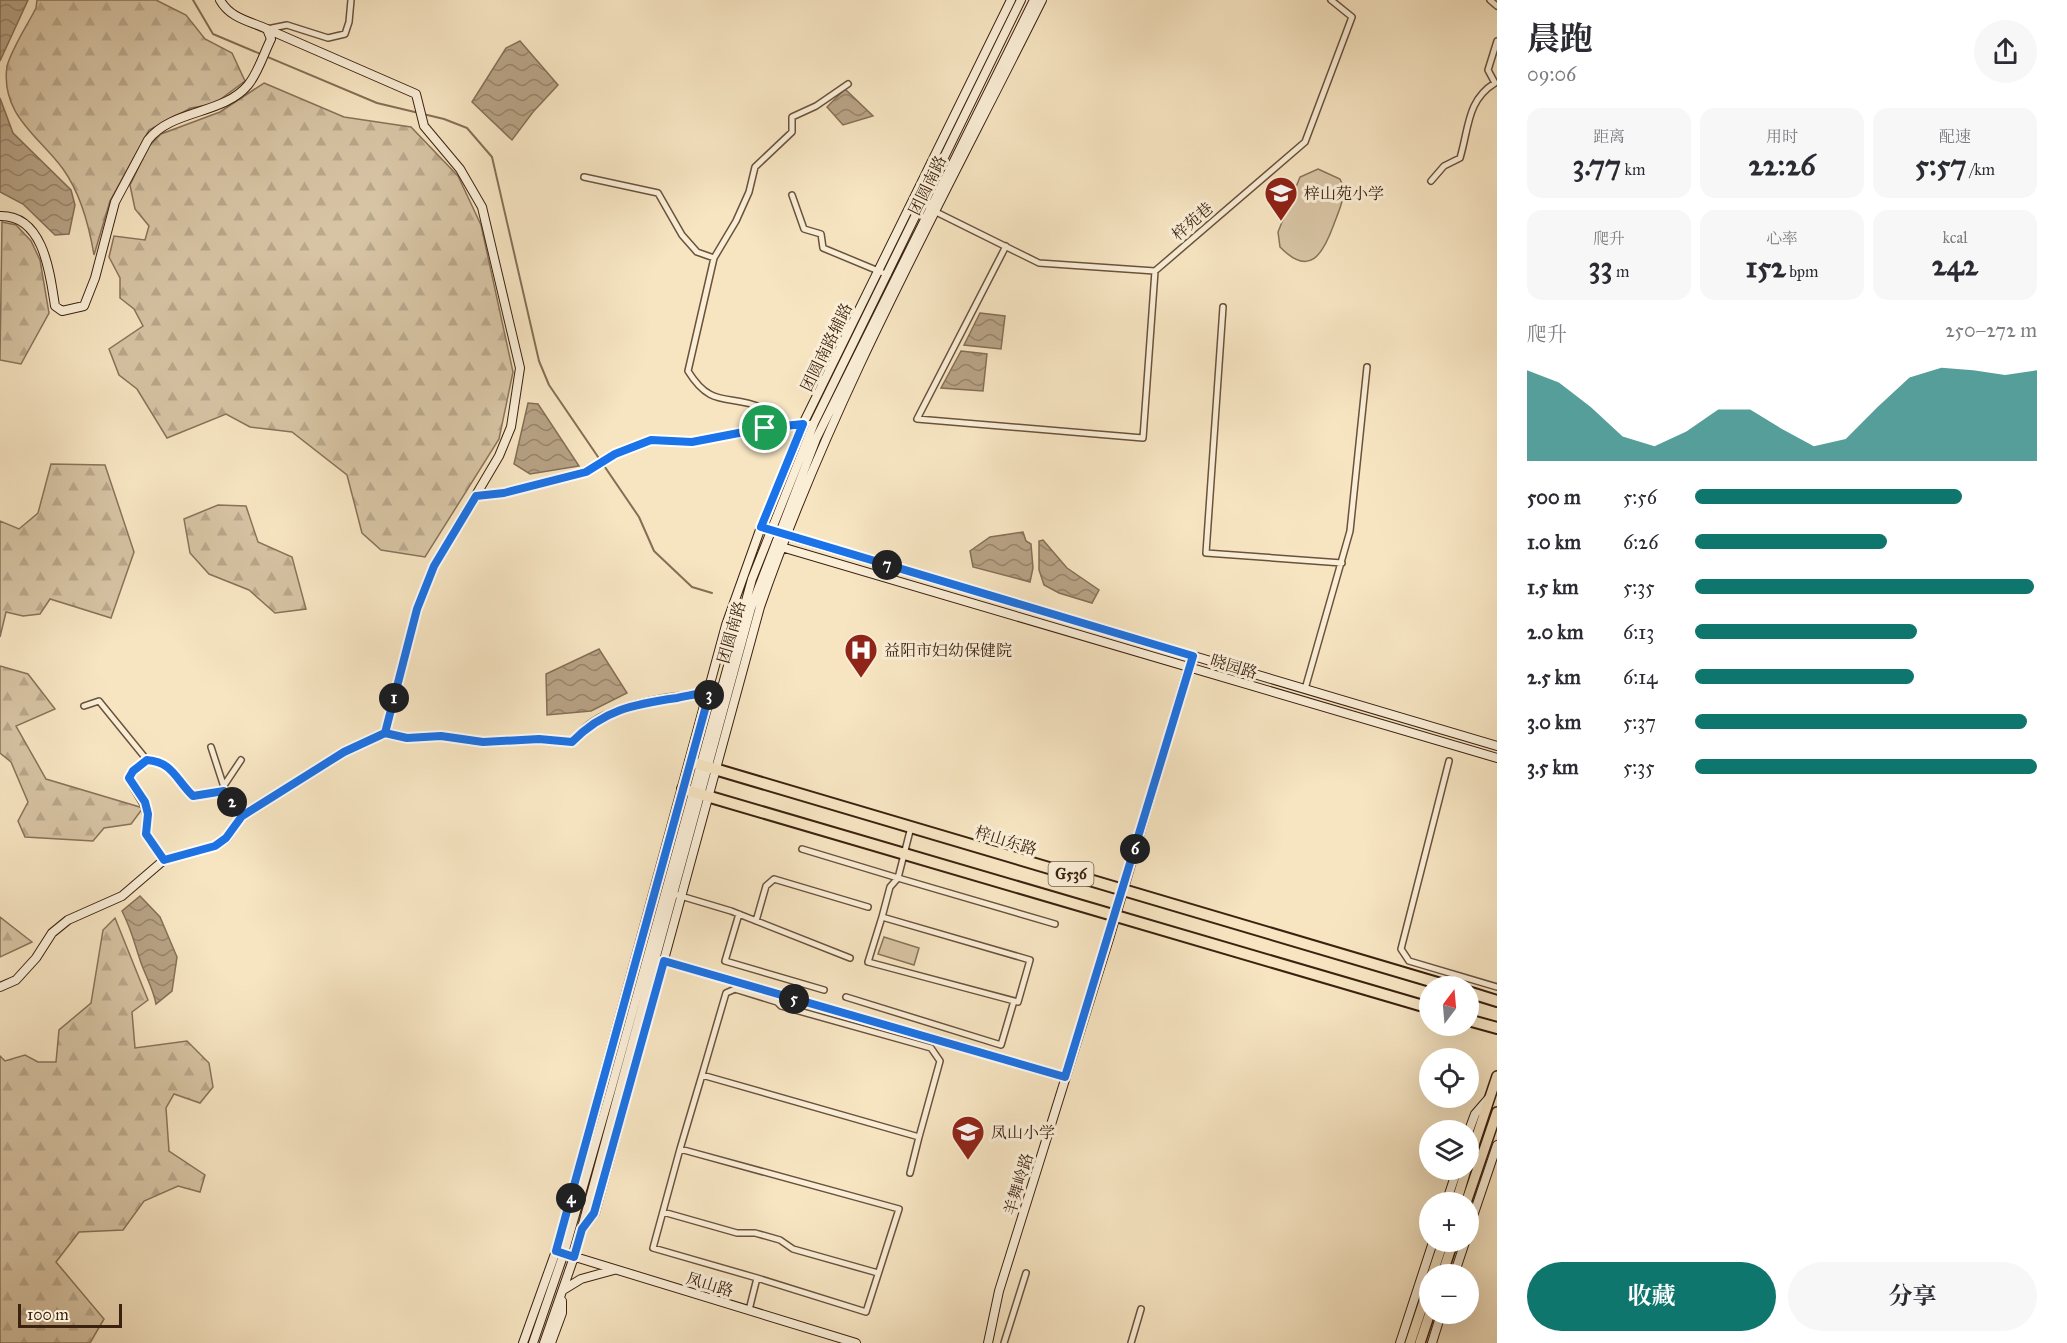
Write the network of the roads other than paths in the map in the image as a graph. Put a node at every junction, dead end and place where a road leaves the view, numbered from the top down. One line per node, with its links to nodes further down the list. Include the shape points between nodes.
1 (220, 0): 10 (street, via 225,9)
2 (351, 0): 10 (street, via 345,34 328,38 287,25)
3 (1011, 0): 20 (street, 团圆南路辅路)
4 (1021, 0): 22 (street, 团圆南路)
5 (1034, 0): 16 (street, 团圆南路)
6 (1042, 0): 16 (street)
7 (1331, 0): 21 (street, 梓苑巷, via 1352,17 1305,142)
8 (1490, 0): 9 (street)
9 (1497, 6)
10 (267, 29): 17 (street, via 271,39 248,85 215,107 192,113 156,131 148,140 115,202 84,306 62,311 55,306 43,247 22,224 12,217); 28 (street, via 416,94 424,126 460,169 482,207 520,368 512,427)
11 (1497, 41): 14 (street, via 1488,70 1495,83 1472,104 1460,158 1444,166)
12 (848, 84): 19 (street, via 792,117 792,132 755,167 736,221)
13 (584, 177): 19 (street, via 658,193 682,235 697,252)
14 (1431, 181)
15 (792, 195): 20 (street, via 804,229 821,234 823,248)
16 (933, 211): 18 (street); 30 (street, 团圆南路, via 816,439)
17 (0, 216)
18 (1006, 246): 21 (street, via 1039,263); 21 (street, via 917,419 1143,438)
19 (714, 258): 27 (street, via 688,371 699,389 727,401 762,408)
20 (878, 271): 22 (street); 26 (street, 团圆南路辅路)
21 (1155, 271)
22 (888, 275): 25 (street, 团圆南路)
23 (1223, 307): 33 (street, via 1206,553)
24 (1367, 367): 33 (street, via 1350,531)
25 (814, 423): 26 (street); 30 (street, 团圆南路)
26 (803, 424): 27 (street); 29 (street, 团圆南路辅路)
27 (765, 428): 28 (street, via 692,442 651,440 586,472 504,493)
28 (476, 496): 42 (street, via 434,566 417,609)
29 (761, 527): 30 (street, 晓园路); 31 (street, 团圆南路辅路)
30 (778, 533): 32 (street, 团圆南路); 36 (street, 晓园路)
31 (757, 538): 32 (street, 晓园路); 39 (street, 团圆南路辅路, via 726,625)
32 (773, 544): 34 (street, 团圆南路辅路); 35 (street, 团圆南路); 37 (street, 晓园路); 40 (street, 团圆南路, via 738,619)
33 (1342, 564): 38 (street)
34 (760, 607): 35 (street); 49 (street, 团圆南路辅路)
35 (747, 623): 49 (street, 团圆南路)
36 (1193, 656): 37 (street, 羊舞岭路); 38 (street, 晓园路)
37 (1190, 666): 45 (street, 晓园路); 59 (street, 羊舞岭路)
38 (1305, 689): 43 (street, 晓园路)
39 (709, 695): 40 (street); 42 (street, via 652,701 617,710 589,724 572,742 483,742); 49 (street, 团圆南路辅路)
40 (718, 697): 49 (street, 团圆南路)
41 (84, 706): 46 (street, via 99,701)
42 (385, 733): 53 (street, via 344,752)
43 (1497, 746)
44 (211, 747): 50 (street)
45 (1497, 758)
46 (147, 760): 51 (street, via 160,761 174,770 193,796); 57 (street, via 129,778 145,802 146,834)
47 (242, 760): 50 (street)
48 (1449, 761): 71 (street, via 1401,950 1409,961)
49 (704, 766): 52 (street, 团圆南路辅路); 52 (street, 团圆南路); 54 (highway, 梓山东路 / G536)
50 (223, 784): 51 (street)
51 (224, 791): 53 (street)
52 (697, 793): 56 (highway, G536); 60 (street, 团圆南路); 94 (street, 团圆南路辅路)
53 (242, 816): 57 (street, via 215,846)
54 (911, 827): 56 (street); 59 (highway, 梓山东路 / G536)
55 (802, 849): 58 (street)
56 (904, 854): 58 (street); 63 (highway, G536)
57 (164, 860): 70 (street, via 122,896 68,920 52,933 16,980)
58 (898, 878): 64 (street, via 890,887); 66 (street)
59 (1123, 890): 63 (street, 羊舞岭路); 69 (highway, 梓山东路 / G536)
60 (678, 895): 62 (street); 68 (street, 团圆南路)
61 (868, 907): 65 (street, via 774,879 766,886)
62 (739, 914): 65 (street); 72 (street, via 725,961)
63 (1116, 916): 77 (highway, G536); 82 (street, 羊舞岭路)
64 (882, 917): 76 (street, via 868,962); 76 (street, via 1030,960 1018,1002)
65 (756, 921): 67 (street)
66 (1055, 924)
67 (850, 958)
68 (660, 960): 82 (street); 96 (street, 团圆南路)
69 (1419, 978)
70 (0, 987)
71 (1497, 987)
72 (824, 990)
73 (1479, 995): 75 (highway)
74 (846, 997): 76 (street, via 1001,1045)
75 (1497, 1000)
76 (1014, 1001)
77 (1419, 1005)
78 (1479, 1023): 79 (highway)
79 (1497, 1028)
80 (702, 1075): 87 (street); 87 (street, via 726,993 735,988 781,1006 931,1048 940,1061); 89 (street)
81 (1497, 1076): 83 (main road)
82 (1065, 1077): 112 (street, 羊舞岭路, via 999,1291)
83 (1491, 1095): 85 (street); 86 (main road)
84 (1497, 1112): 91 (main road)
85 (1473, 1120)
86 (1479, 1130)
87 (919, 1137): 90 (street)
88 (1497, 1145): 92 (street)
89 (680, 1149): 93 (street); 98 (street, via 898,1209)
90 (910, 1173)
91 (1470, 1192)
92 (1479, 1198)
93 (663, 1212): 98 (street, via 737,1233 780,1239 793,1249); 100 (street, via 653,1248)
94 (560, 1252): 96 (street, 凤山路); 107 (street, 团圆南路辅路); 108 (street)
95 (1430, 1252): 115 (street)
96 (574, 1257): 97 (street, 凤山路); 101 (street, 团圆南路)
97 (615, 1270): 101 (street, via 581,1279); 103 (street, 凤山路)
98 (879, 1273): 100 (street, via 866,1312)
99 (1026, 1273): 113 (street)
100 (757, 1278): 103 (street)
101 (562, 1292): 109 (street, 团圆南路); 110 (street, via 562,1313)
102 (1141, 1309): 114 (street)
103 (749, 1310): 111 (street, 凤山路)
104 (1419, 1316): 116 (main road)
105 (1426, 1324): 117 (main road)
106 (1438, 1324): 118 (street)
107 (523, 1343)
108 (532, 1343)
109 (544, 1343)
110 (552, 1343)
111 (856, 1343)
112 (988, 1343)
113 (1004, 1343)
114 (1131, 1343)
115 (1400, 1343)
116 (1410, 1343)
117 (1420, 1343)
118 (1432, 1343)

